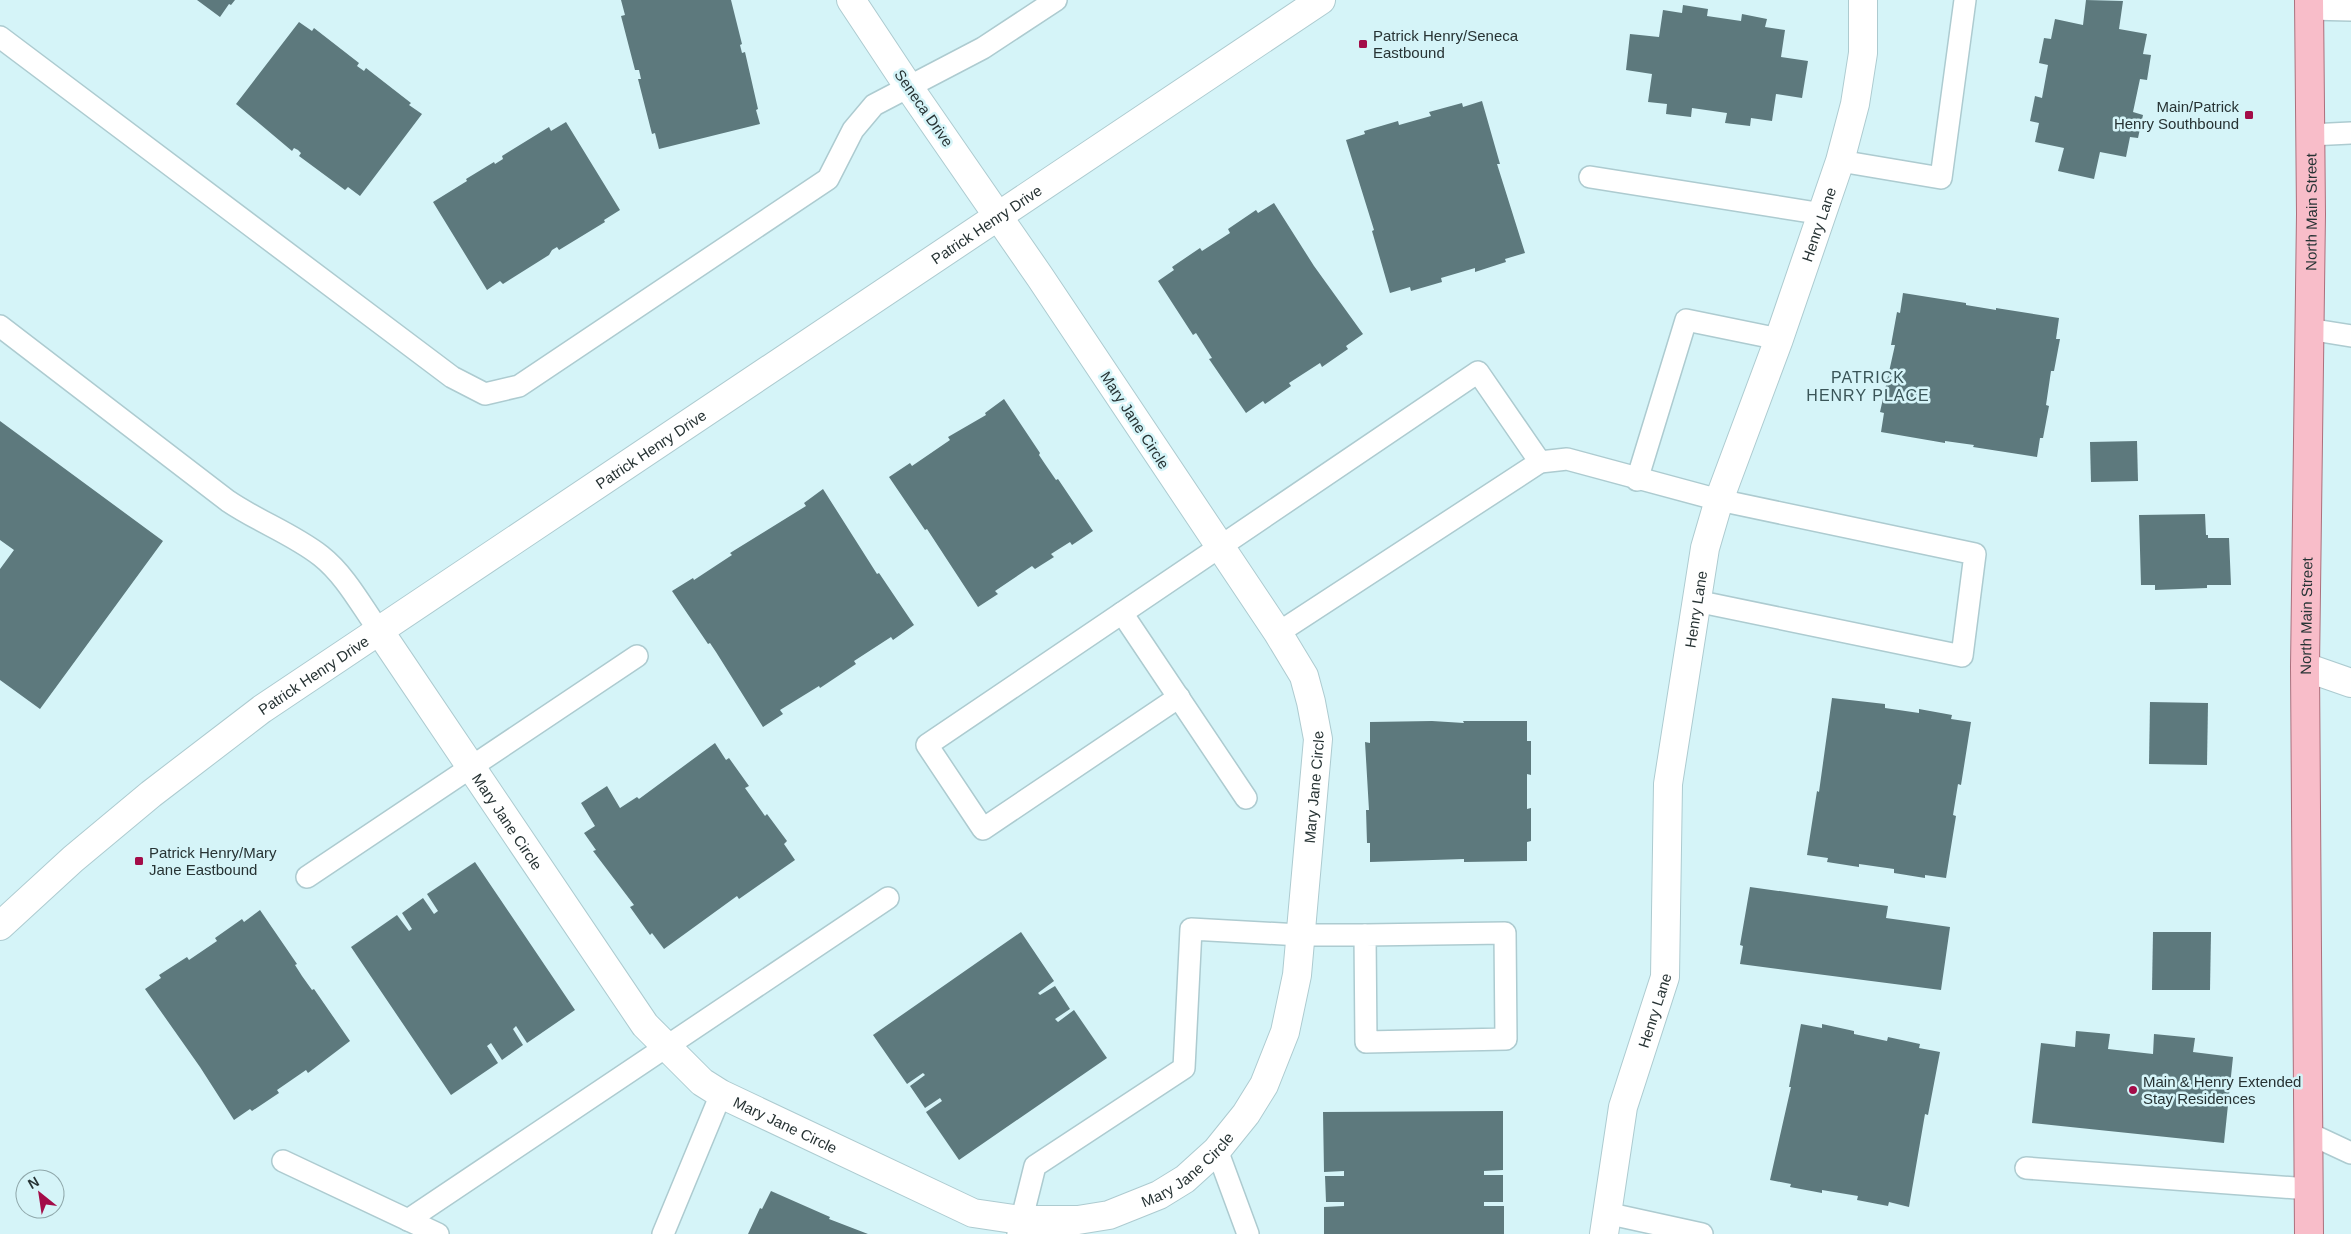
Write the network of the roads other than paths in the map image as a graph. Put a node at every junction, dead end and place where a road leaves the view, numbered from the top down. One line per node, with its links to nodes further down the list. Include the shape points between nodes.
1 (851, 0): 9 (street, Seneca Drive)
2 (1056, 0): 9 (lane, via 983,48)
3 (1321, 0): 15 (street, Patrick Henry Drive)
4 (1863, 0): 12 (street, Henry Lane, via 1863,53 1855,104)
5 (1965, 0): 12 (lane, via 1941,178)
6 (2309, 4): 7 (lane); 11 (main road, North Main Street)
7 (2351, 10)
8 (0, 36): 9 (lane, via 452,377 485,394 519,386 828,179 853,130 874,105)
9 (908, 86): 15 (street, Seneca Drive)
10 (2351, 133): 11 (lane)
11 (2310, 134): 17 (main road, North Main Street)
12 (1840, 161): 14 (street, Henry Lane)
13 (1590, 176): 14 (lane)
14 (1822, 214): 19 (street, Henry Lane)
15 (998, 216): 23 (street, Mary Jane Circle); 26 (street, Patrick Henry Drive)
16 (0, 326): 26 (lane, via 244,512 323,558)
17 (2308, 329): 18 (lane); 29 (main road, North Main Street)
18 (2351, 336)
19 (1779, 339): 21 (lane, via 1686,320); 22 (street, Henry Lane)
20 (1540, 462): 21 (lane, via 1567,459); 23 (lane, via 1478,372); 27 (lane)
21 (1637, 480): 22 (lane)
22 (1719, 500): 24 (street, Henry Lane, via 1705,548); 24 (lane, via 1975,554 1962,656)
23 (1220, 548): 25 (lane); 27 (street, Mary Jane Circle)
24 (1696, 602): 48 (street, Henry Lane, via 1668,784 1665,976 1623,1107)
25 (1122, 613): 31 (lane); 31 (lane, via 927,745 984,829)
26 (378, 630): 32 (street, Mary Jane Circle); 36 (street, Patrick Henry Drive, via 262,709 151,794)
27 (1278, 633): 38 (street, Mary Jane Circle, via 1304,676 1318,739)
28 (638, 656): 32 (lane)
29 (2305, 668): 30 (street); 41 (main road, North Main Street)
30 (2351, 683)
31 (1179, 697): 33 (lane)
32 (472, 767): 34 (lane); 39 (street, Mary Jane Circle, via 628,1000)
33 (1246, 798)
34 (307, 877)
35 (888, 898): 39 (lane)
36 (0, 926)
37 (1365, 935): 37 (lane, via 1505,933 1506,1039 1366,1042); 38 (lane)
38 (1300, 936): 42 (street, Mary Jane Circle, via 1293,998 1274,1065 1246,1114); 49 (lane, via 1191,929 1184,1068 1035,1166)
39 (664, 1046): 40 (street, Mary Jane Circle, via 702,1082); 47 (lane)
40 (721, 1094): 49 (street, Mary Jane Circle, via 973,1213); 51 (lane)
41 (2308, 1133): 43 (lane); 46 (main road, North Main Street)
42 (1217, 1150): 49 (street, Mary Jane Circle, via 1185,1179 1159,1195 1109,1215); 52 (lane)
43 (2351, 1153)
44 (283, 1161): 47 (lane)
45 (2026, 1168): 46 (lane)
46 (2309, 1189): 54 (main road, North Main Street)
47 (408, 1220): 50 (lane)
48 (1605, 1223): 53 (lane)
49 (1019, 1227)
50 (438, 1234)
51 (663, 1234)
52 (1248, 1234)
53 (1702, 1234)
54 (2309, 1234)

